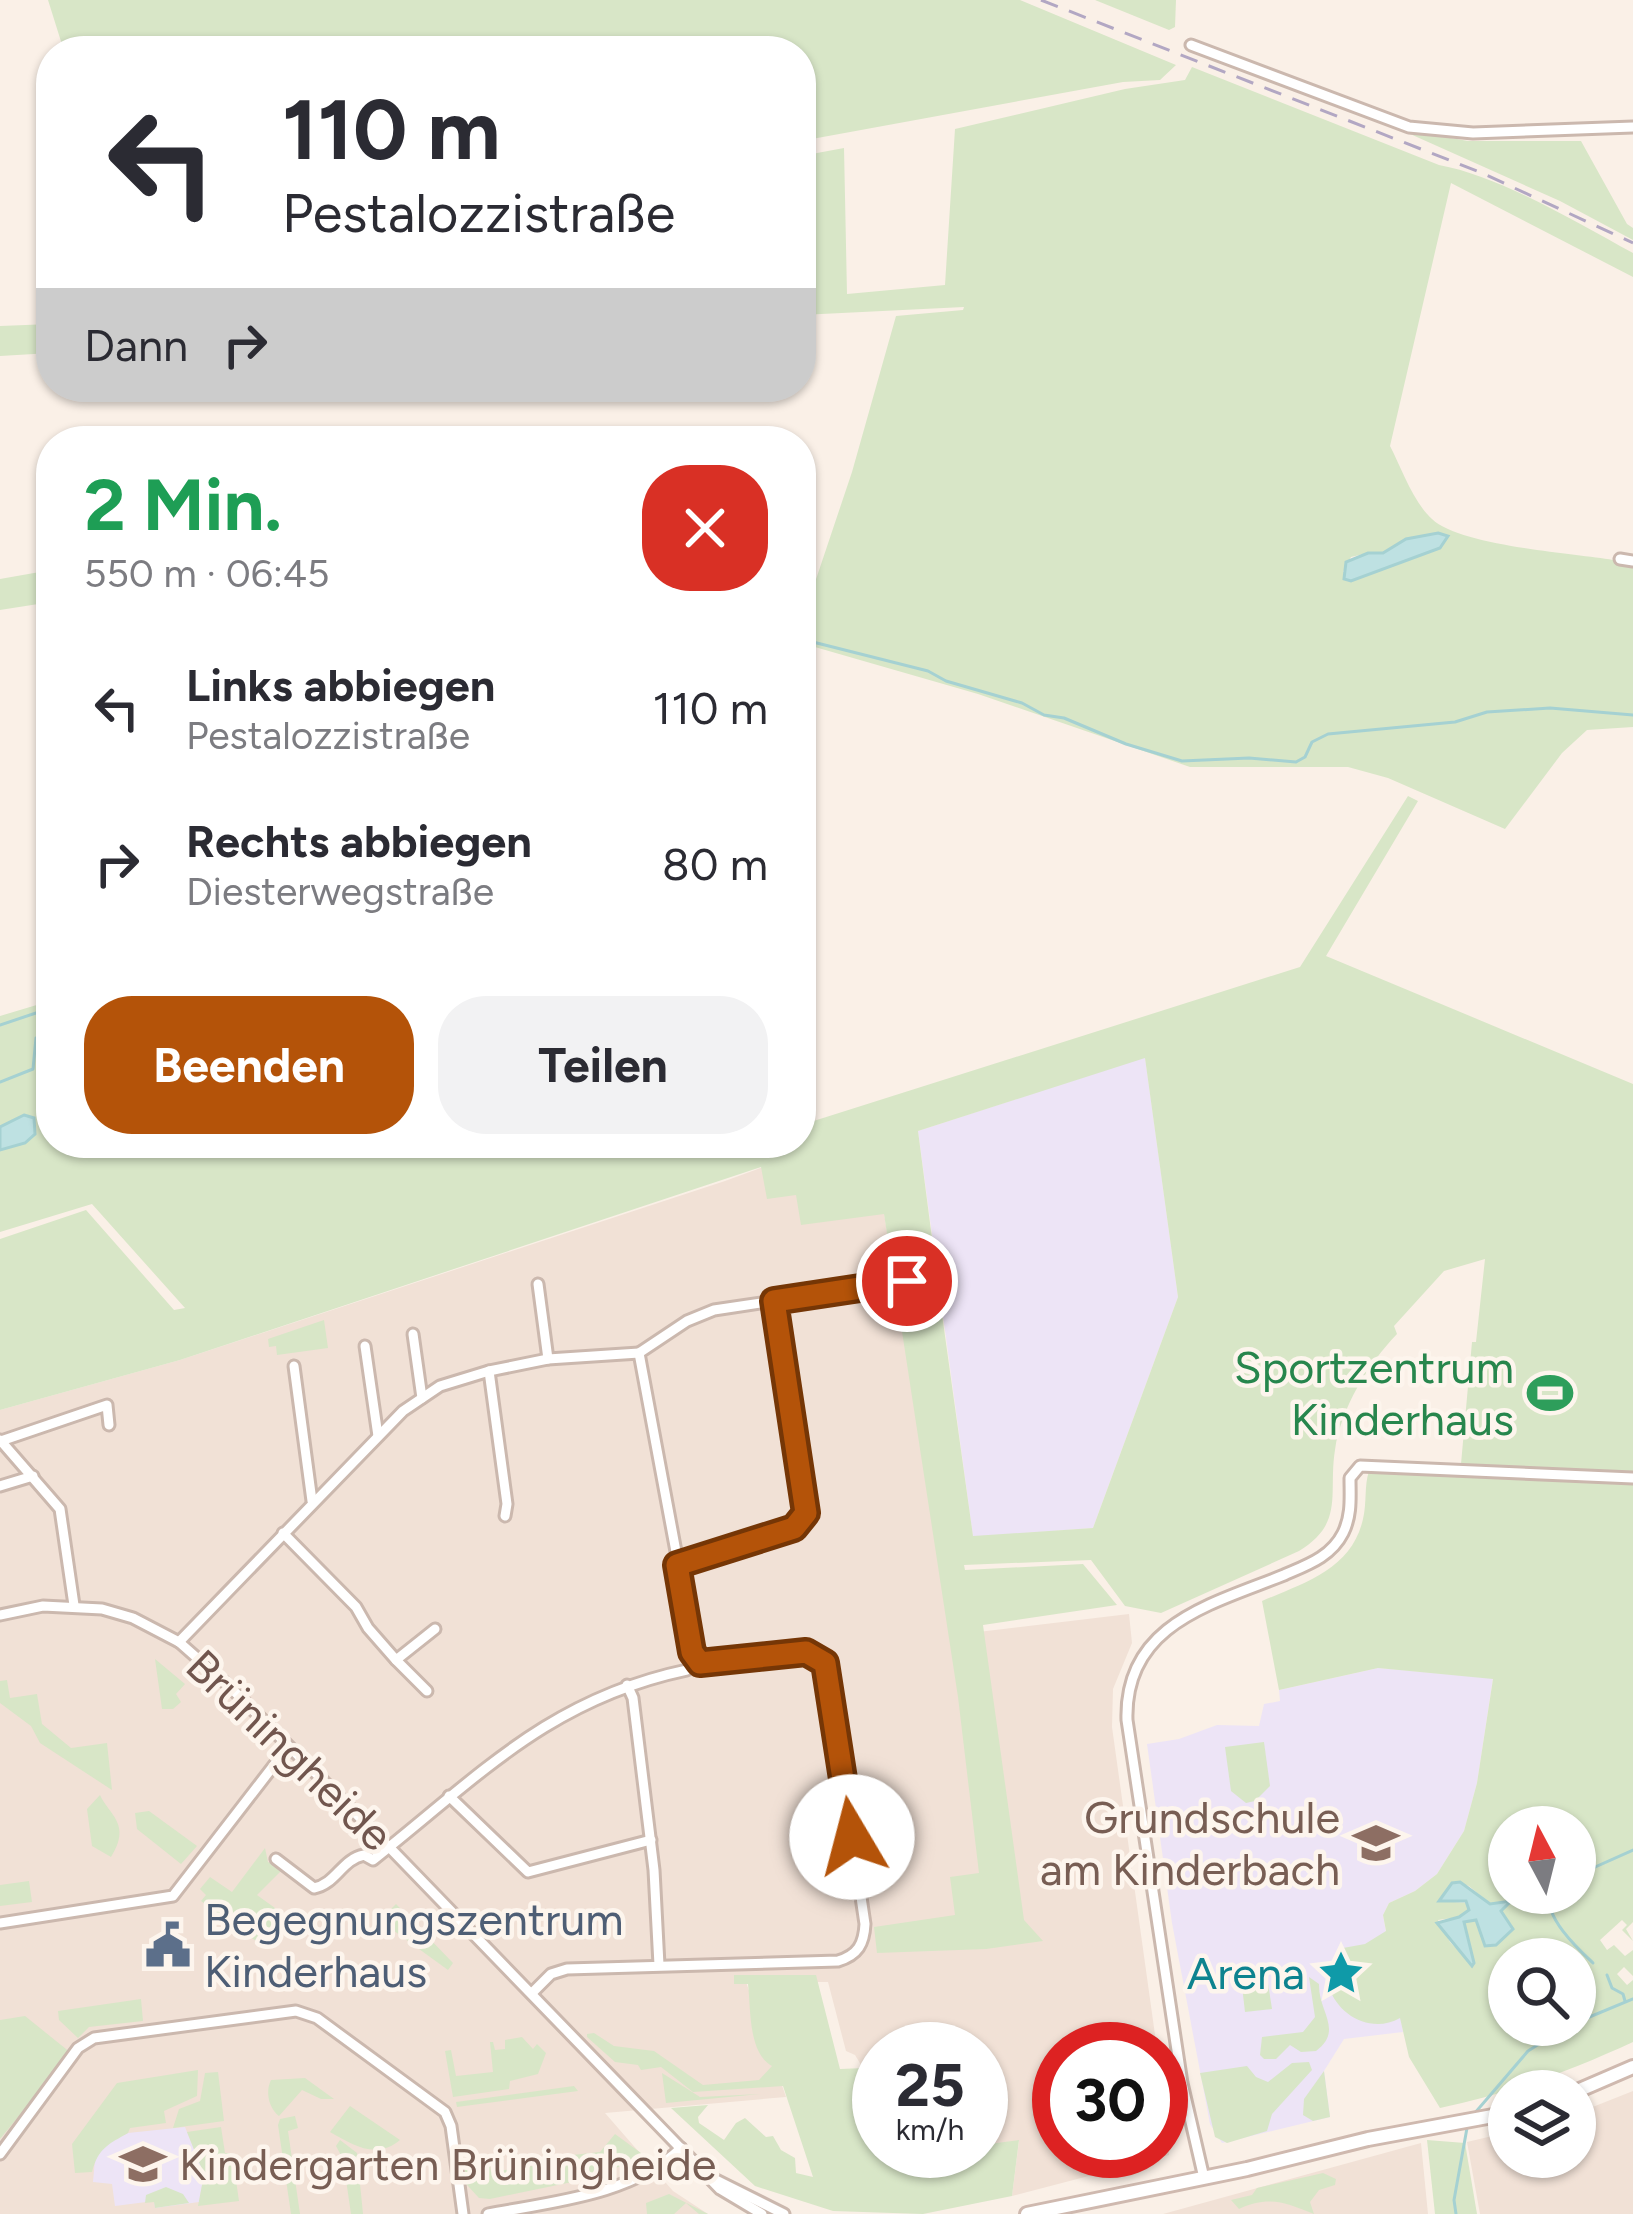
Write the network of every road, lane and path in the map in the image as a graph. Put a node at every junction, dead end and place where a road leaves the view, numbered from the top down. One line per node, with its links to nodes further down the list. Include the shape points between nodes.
1 (1191, 45): 2 (street, via 1409,127)
2 (1633, 127)
3 (1620, 559): 4 (street)
4 (1633, 561)
5 (907, 1281): 7 (street)
6 (538, 1284): 11 (street)
7 (774, 1301): 10 (street, via 702,1314); 24 (street, via 806,1513 794,1528)
8 (413, 1334): 14 (street)
9 (365, 1346): 16 (street)
10 (639, 1353): 11 (street); 24 (street)
11 (548, 1359): 13 (street)
12 (294, 1366): 21 (street)
13 (489, 1371): 14 (street); 22 (street)
14 (422, 1398): 16 (street)
15 (109, 1425): 17 (street, via 107,1405)
16 (378, 1436): 21 (street)
17 (1, 1441): 18 (street)
18 (33, 1476): 20 (street); 25 (street, via 64,1520)
19 (1633, 1478): 49 (street, via 1356,1468 1348,1519 1320,1559 1174,1622 1138,1664 1127,1720 1182,2084)
20 (0, 1486)
21 (312, 1501): 23 (street)
22 (505, 1516)
23 (283, 1533): 28 (street); 29 (street)
24 (677, 1565): 41 (street, via 700,1663 806,1652 825,1663 866,1924 853,1957 838,1961)
25 (74, 1605): 26 (street, Brüningheide); 28 (street, Brüningheide, via 133,1618)
26 (0, 1615)
27 (435, 1629): 29 (street)
28 (179, 1642): 33 (street, Brüningheide)
29 (397, 1660): 32 (street)
30 (687, 1670): 31 (street)
31 (627, 1685): 34 (street, via 562,1713); 35 (street)
32 (427, 1691)
33 (288, 1747): 36 (street, Brüningheide); 39 (street, via 173,1895)
34 (449, 1796): 35 (street, via 528,1872); 36 (street)
35 (651, 1840): 41 (street)
36 (391, 1849): 37 (street, via 374,1860 353,1858 314,1888); 42 (street, Brüningheide)
37 (275, 1859)
38 (38, 1901): 39 (street)
39 (41, 1918): 40 (street)
40 (0, 1923)
41 (659, 1965): 42 (street, via 567,1969)
42 (532, 1993): 46 (street, Brüningheide)
43 (1633, 2067): 44 (street)
44 (1596, 2083)
45 (1488, 2118): 49 (street)
46 (681, 2149): 48 (street, Brüningheide); 51 (street, via 644,2176)
47 (0, 2154): 50 (street, via 88,2040 296,2011 323,2022 445,2112)
48 (713, 2178): 52 (street); 53 (street)
49 (1204, 2178): 54 (street)
50 (463, 2214)
51 (488, 2214)
52 (762, 2214)
53 (784, 2214)
54 (1027, 2214)

